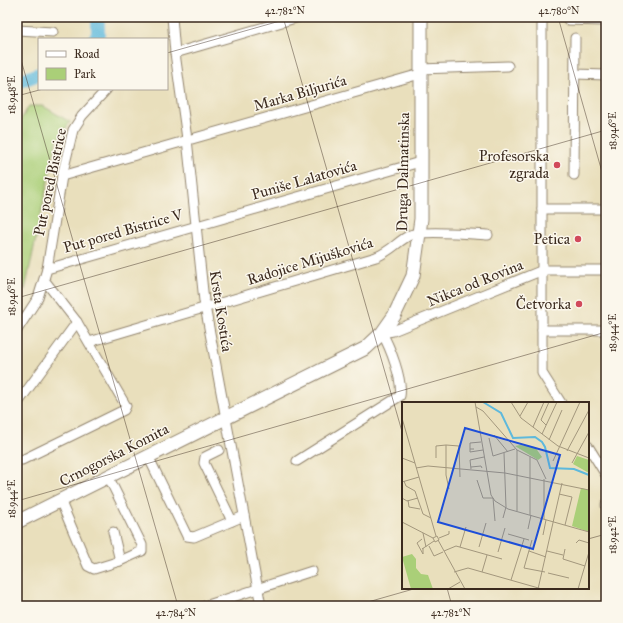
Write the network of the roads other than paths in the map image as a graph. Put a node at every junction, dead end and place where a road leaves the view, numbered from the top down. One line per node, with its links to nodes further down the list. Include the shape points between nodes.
1 (172, 17): 10 (street, Krsta Kostića)
2 (299, 17): 11 (street)
3 (421, 17): 13 (street, Druga Dalmatinska)
4 (542, 17): 22 (street)
5 (568, 20): 6 (street)
6 (606, 20)
7 (17, 30): 8 (street)
8 (53, 32)
9 (575, 38): 14 (street)
10 (170, 44): 11 (street, Krsta Kostića)
11 (175, 53): 17 (street, Krsta Kostića)
12 (508, 66): 13 (street, Marka Biljurića)
13 (420, 71): 17 (street, Marka Biljurića); 18 (street, Druga Dalmatinska)
14 (575, 74): 15 (street); 19 (street)
15 (606, 75)
16 (107, 90): 20 (street, Put pored Bistrice, via 82,116 73,130)
17 (187, 140): 20 (street, Marka Biljurića); 23 (street, Krsta Kostića)
18 (420, 162): 23 (street, Puniše Lalatovića); 24 (street, Druga Dalmatinska)
19 (574, 175)
20 (62, 176): 26 (street, Put pored Bistrice)
21 (606, 209): 22 (street)
22 (542, 210): 27 (street)
23 (195, 225): 26 (street, Put pored Bistrice V); 30 (street, Krsta Kostića)
24 (419, 233): 25 (street); 30 (street, Radojice Mijuškovića, via 410,235 388,252 376,257); 35 (street, Druga Dalmatinska, via 413,276 394,316)
25 (488, 235)
26 (47, 268): 29 (street)
27 (543, 270): 28 (street, Nikca od Rovina); 33 (street); 35 (street, Nikca od Rovina, via 393,331)
28 (604, 270)
29 (45, 281): 31 (street); 32 (street, via 38,298)
30 (205, 307): 36 (street, Radojice Mijuškovića); 39 (street, Krsta Kostića)
31 (77, 322): 36 (street); 38 (street)
32 (17, 330)
33 (542, 330): 34 (street); 37 (street, via 542,373)
34 (606, 330)
35 (382, 333): 39 (street, Druga Dalmatinska, via 366,348); 44 (street, via 389,346 401,387 400,396)
36 (89, 342): 43 (street, via 126,403 124,410)
37 (560, 402)
38 (17, 404)
39 (226, 417): 42 (street, Crnogorska Komita); 48 (street, Krsta Kostića)
40 (589, 448): 45 (street)
41 (219, 450): 49 (street, via 205,456 204,462)
42 (148, 456): 46 (street, Crnogorska Komita); 49 (street, via 187,536 194,537)
43 (22, 460)
44 (297, 461)
45 (606, 475)
46 (108, 476): 47 (street, Crnogorska Komita); 52 (street, via 142,545 140,552)
47 (60, 500): 50 (street, Crnogorska Komita); 52 (street, via 88,566 94,569)
48 (244, 516): 49 (street); 54 (street, Krsta Kostića)
49 (232, 521)
50 (17, 522)
51 (112, 532): 52 (street)
52 (120, 562)
53 (312, 571): 54 (street)
54 (258, 590): 55 (street); 56 (street, Krsta Kostića)
55 (205, 606)
56 (261, 606)

